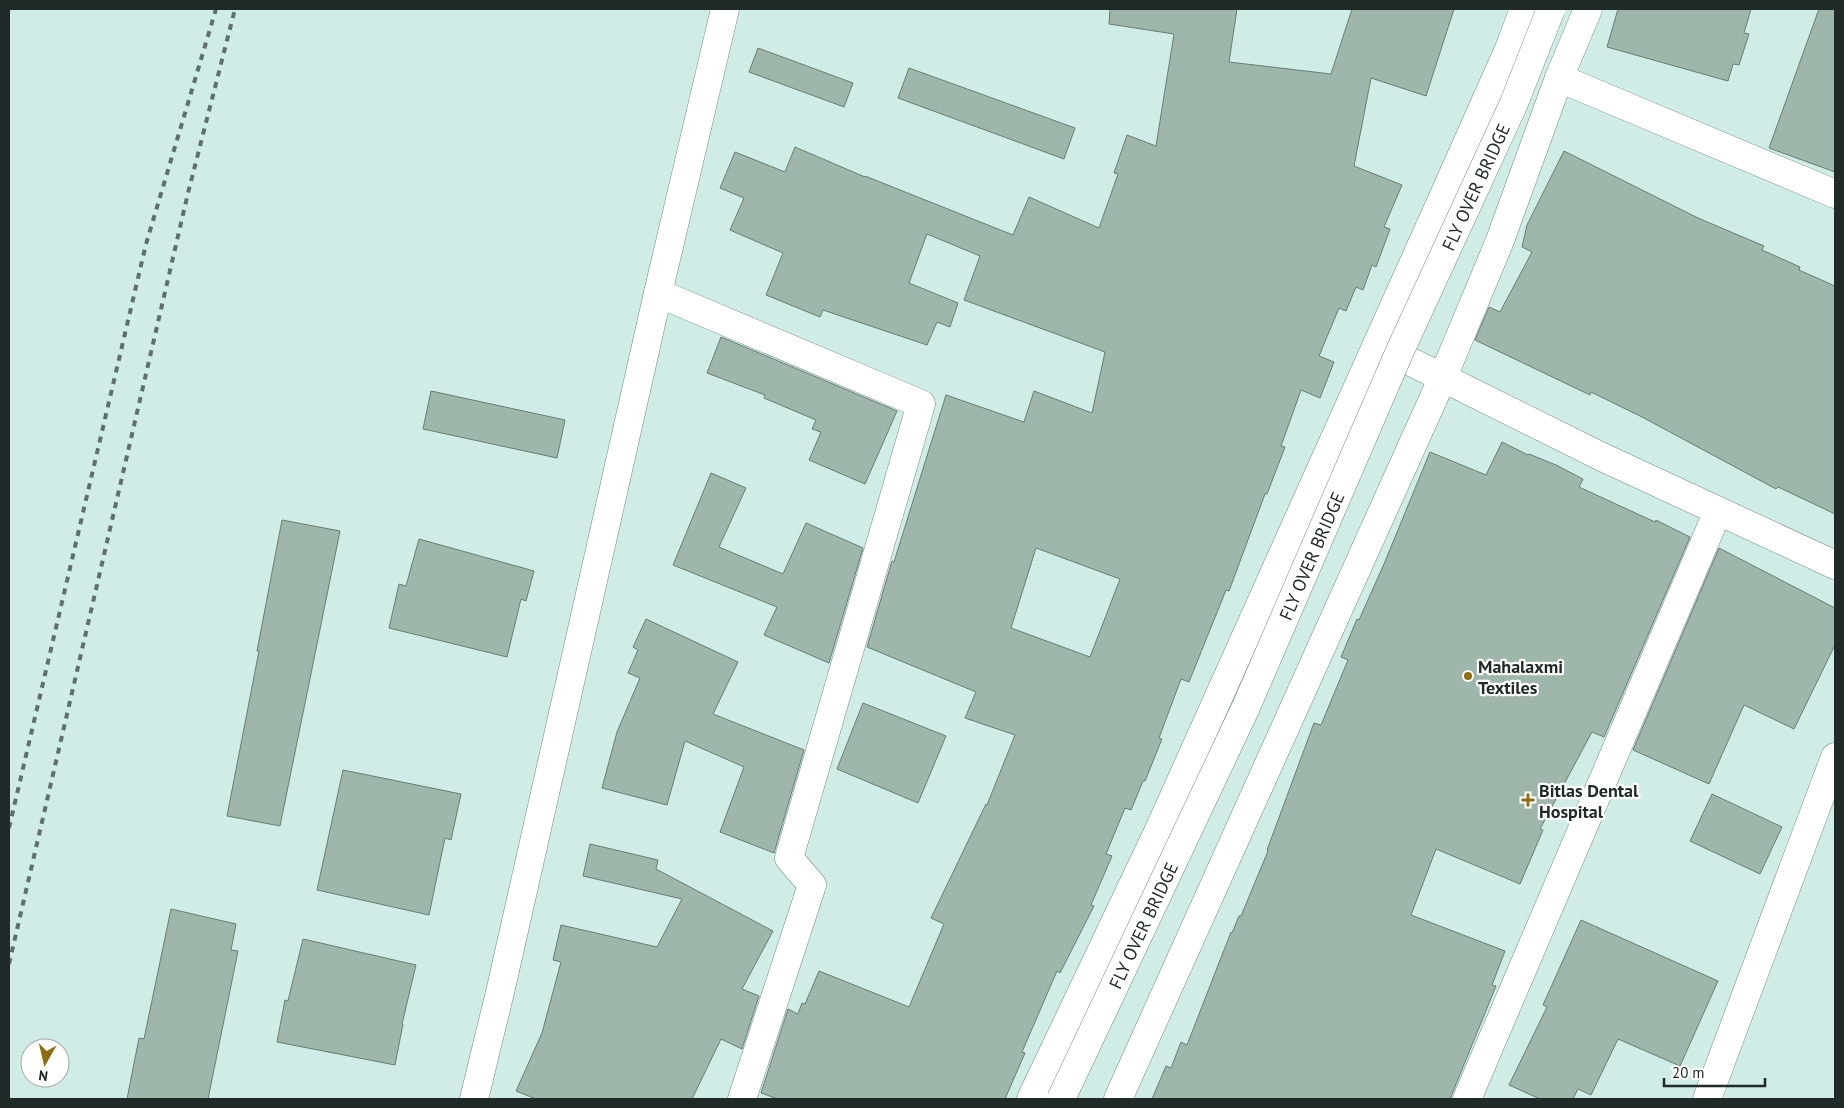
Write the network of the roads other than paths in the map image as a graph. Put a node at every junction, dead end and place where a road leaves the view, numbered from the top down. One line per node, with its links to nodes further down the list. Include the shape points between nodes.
1 (725, 9): 7 (street)
2 (1524, 9): 8 (street)
3 (1551, 9): 16 (street, FLY OVER BRIDGE, bridge, via 1514,103 1399,353 1246,707)
4 (1588, 9): 5 (street)
5 (1559, 78): 6 (street); 9 (street, via 1499,243)
6 (1835, 194)
7 (658, 293): 13 (street); 14 (street, via 922,404 790,858 812,885)
8 (1376, 345): 9 (street); 15 (street, via 1158,832)
9 (1443, 377): 10 (street); 17 (street)
10 (1718, 511): 11 (street); 18 (street)
11 (1835, 565)
12 (1835, 757): 19 (street)
13 (474, 1099)
14 (742, 1099)
15 (1030, 1099)
16 (1060, 1099)
17 (1118, 1099)
18 (1467, 1099)
19 (1706, 1099)

